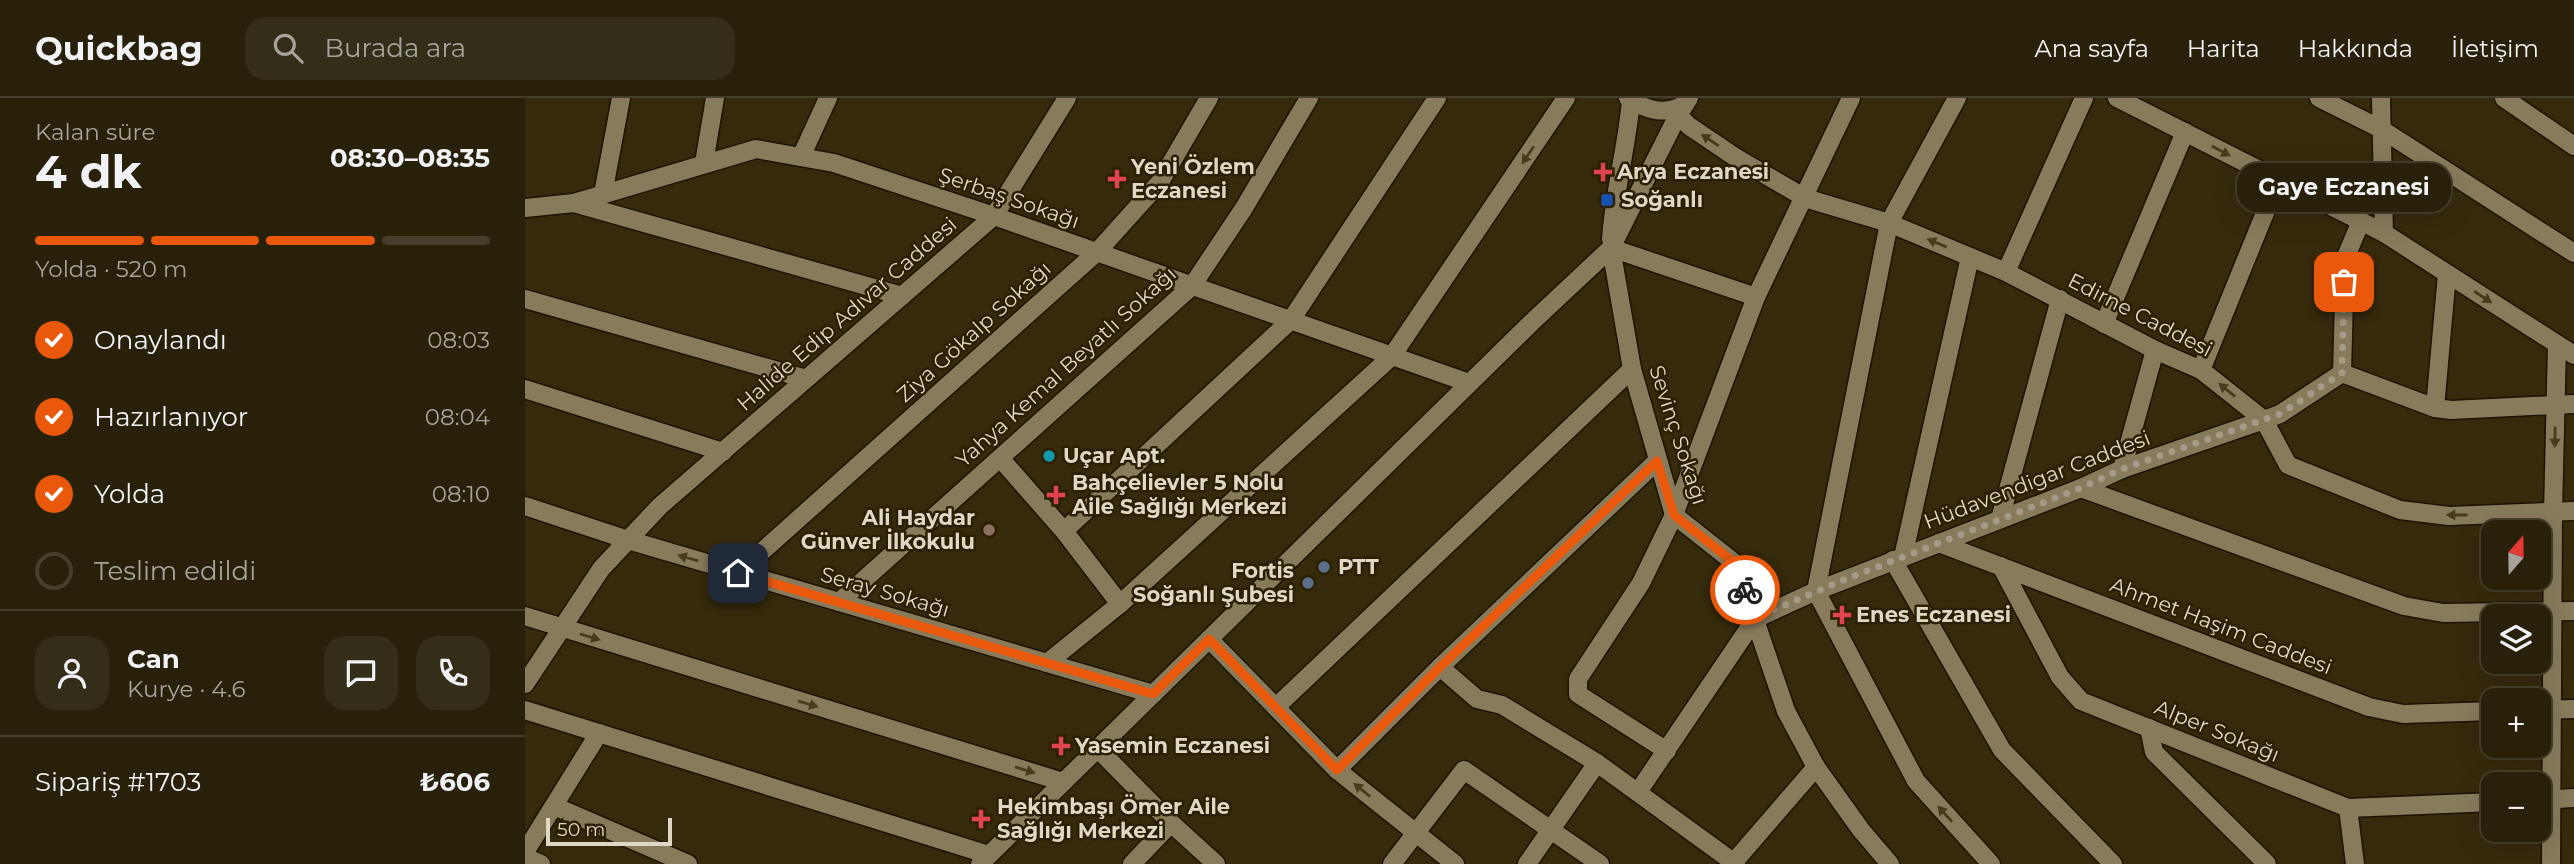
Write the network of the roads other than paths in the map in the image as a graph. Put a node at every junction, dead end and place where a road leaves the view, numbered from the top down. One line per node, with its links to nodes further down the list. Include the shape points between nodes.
1 (621, 98): 24 (street)
2 (715, 98): 22 (street)
3 (828, 98): 21 (street)
4 (1067, 98): 28 (street, Halide Edip Adıvar Caddesi)
5 (1209, 98): 33 (street, Ziya Gökalp Sokağı, via 1160,182)
6 (1309, 98): 38 (street, Yahya Kemal Beyatlı Sokağı)
7 (1437, 98): 43 (street)
8 (1566, 98): 48 (street, one-way to 48)
9 (1851, 98): 25 (street)
10 (1957, 98): 30 (street)
11 (2084, 98): 36 (street)
12 (2117, 98): 19 (street)
13 (2319, 98): 18 (street)
14 (2381, 98): 18 (street)
15 (2504, 98): 20 (street)
16 (1629, 99): 17 (street, via 1653,109 1673,111); 32 (street, Sevinç Sokağı)
17 (1684, 106): 25 (street, Edirne Caddesi, one-way to 17, via 1689,126); 32 (street)
18 (2381, 129): 31 (street); 34 (street)
19 (2185, 132): 23 (street, one-way to 23); 44 (street)
20 (2574, 146)
21 (801, 157): 22 (street, Şerbaş Sokağı, via 756,149); 28 (street, Şerbaş Sokağı, via 834,163)
22 (704, 163): 24 (street, Şerbaş Sokağı)
23 (2278, 181): 29 (street); 50 (street)
24 (603, 194): 26 (street, Şerbaş Sokağı)
25 (1805, 198): 30 (street, Edirne Caddesi); 40 (street)
26 (574, 203): 27 (street, Şerbaş Sokağı); 39 (street)
27 (525, 208)
28 (994, 216): 33 (street, Şerbaş Sokağı); 39 (street, Halide Edip Adıvar Caddesi)
29 (2361, 221): 31 (street); 51 (street, via 2345,259)
30 (1889, 223): 35 (street, Edirne Caddesi, one-way to 30); 75 (street)
31 (2384, 233): 37 (street)
32 (1611, 248): 40 (street); 49 (street, Sevinç Sokağı); 53 (street)
33 (1097, 252): 38 (street, Şerbaş Sokağı); 74 (street, Ziya Gökalp Sokağı)
34 (2574, 253)
35 (1970, 257): 36 (street, Edirne Caddesi); 72 (street)
36 (2006, 272): 42 (street, Edirne Caddesi)
37 (2447, 274): 45 (street, one-way to 45); 57 (street)
38 (1192, 286): 43 (street, Şerbaş Sokağı); 60 (street, Yahya Kemal Beyatlı Sokağı)
39 (902, 296): 52 (street, Halide Edip Adıvar Caddesi)
40 (1756, 298): 67 (street)
41 (525, 299): 52 (street)
42 (2060, 299): 44 (street, Edirne Caddesi); 68 (street)
43 (1291, 320): 48 (street, Şerbaş Sokağı); 69 (street)
44 (2104, 324): 46 (street, Edirne Caddesi)
45 (2557, 344): 47 (street); 56 (street)
46 (2155, 350): 50 (street, Edirne Caddesi); 62 (street)
47 (2574, 355)
48 (1392, 356): 53 (street, Şerbaş Sokağı); 77 (street)
49 (1632, 369): 61 (street, Sevinç Sokağı); 89 (street)
50 (2201, 370): 58 (street, Edirne Caddesi, one-way to 50)
51 (2342, 373): 57 (street); 58 (street, Hüdavendigar Caddesi)
52 (806, 379): 59 (street, Halide Edip Adıvar Caddesi)
53 (1469, 383): 83 (street)
54 (525, 389): 59 (street)
55 (2574, 404): 56 (street)
56 (2556, 405): 57 (street); 66 (street, one-way to 66)
57 (2435, 408)
58 (2264, 420): 62 (street, Hüdavendigar Caddesi); 66 (street, Edirne Caddesi, one-way to 58, via 2449,516 2400,510 2288,464)
59 (723, 452): 70 (street, Halide Edip Adıvar Caddesi)
60 (1000, 458): 69 (street); 76 (street, Yahya Kemal Beyatlı Sokağı)
61 (1657, 461): 67 (street, Sevinç Sokağı); 85 (street)
62 (2122, 469): 63 (street, Hüdavendigar Caddesi)
63 (2081, 488): 68 (street, Hüdavendigar Caddesi); 79 (street, via 2404,606 2443,613)
64 (525, 506): 70 (street, Seray Sokağı)
65 (2574, 511): 66 (street, Edirne Caddesi)
66 (2553, 513): 79 (street)
67 (1674, 515): 81 (street, Sevinç Sokağı, via 1736,564); 97 (street, via 1641,583 1578,680 1579,694)
68 (2000, 519): 71 (street, Hüdavendigar Caddesi)
69 (1064, 531): 77 (street)
70 (628, 540): 74 (street, Seray Sokağı, one-way to 70); 82 (street, Halide Edip Adıvar Caddesi, via 601,569)
71 (1939, 543): 72 (street, Hüdavendigar Caddesi); 73 (street, Ahmet Haşim Caddesi)
72 (1898, 558): 75 (street, Hüdavendigar Caddesi); 125 (street, via 2002,750)
73 (2001, 566): 93 (street, Ahmet Haşim Caddesi, via 2369,707 2403,714); 94 (street, Alper Sokağı, via 2060,677 2081,701)
74 (738, 573): 76 (street, Seray Sokağı)
75 (1816, 591): 81 (street, Hüdavendigar Caddesi); 124 (street, one-way to 75, via 1916,781)
76 (839, 602): 84 (street, Seray Sokağı)
77 (1119, 604): 84 (street)
78 (2574, 611): 79 (street)
79 (2552, 612): 87 (street)
80 (525, 616): 82 (street)
81 (1755, 618): 97 (street); 99 (street, Sevinç Sokağı, via 1786,711)
82 (561, 628): 86 (street, Halide Edip Adıvar Caddesi); 101 (street, one-way to 101)
83 (1209, 639): 88 (street); 89 (street)
84 (1047, 663): 88 (street, Seray Sokağı)
85 (1440, 667): 98 (street, via 1477,699 1501,705); 100 (street)
86 (525, 684)
87 (2547, 688)
88 (1153, 694): 96 (street)
89 (1276, 707): 100 (street)
90 (2551, 709): 91 (street)
91 (2574, 709)
92 (525, 710): 95 (street)
93 (2481, 711)
94 (2148, 728): 107 (street, Alper Sokağı); 126 (street, via 2154,752)
95 (599, 733): 106 (street); 113 (street)
96 (1097, 748): 101 (street); 108 (street)
97 (1667, 751): 102 (street)
98 (1597, 763): 102 (street); 109 (street)
99 (1816, 767): 114 (street); 123 (street, Sevinç Sokağı)
100 (1337, 770): 110 (street, one-way to 100)
101 (1063, 782): 113 (street)
102 (1638, 792): 114 (street)
103 (2574, 798): 104 (street)
104 (2551, 799)
105 (2481, 803): 107 (street, Alper Sokağı)
106 (554, 806): 112 (street); 116 (street)
107 (2348, 808): 127 (street)
108 (1171, 823): 117 (street); 118 (street)
109 (1552, 829): 110 (street, via 1464,770); 121 (street); 122 (street)
110 (1416, 833): 119 (street); 120 (street)
111 (2549, 842): 128 (street)
112 (525, 854): 115 (street)
113 (982, 862)
114 (1735, 863)
115 (541, 864)
116 (688, 864)
117 (1132, 864)
118 (1216, 864)
119 (1392, 864)
120 (1455, 864)
121 (1527, 864)
122 (1600, 864)
123 (1890, 864)
124 (1991, 864)
125 (2113, 864)
126 (2267, 864)
127 (2355, 864)
128 (2551, 864)

